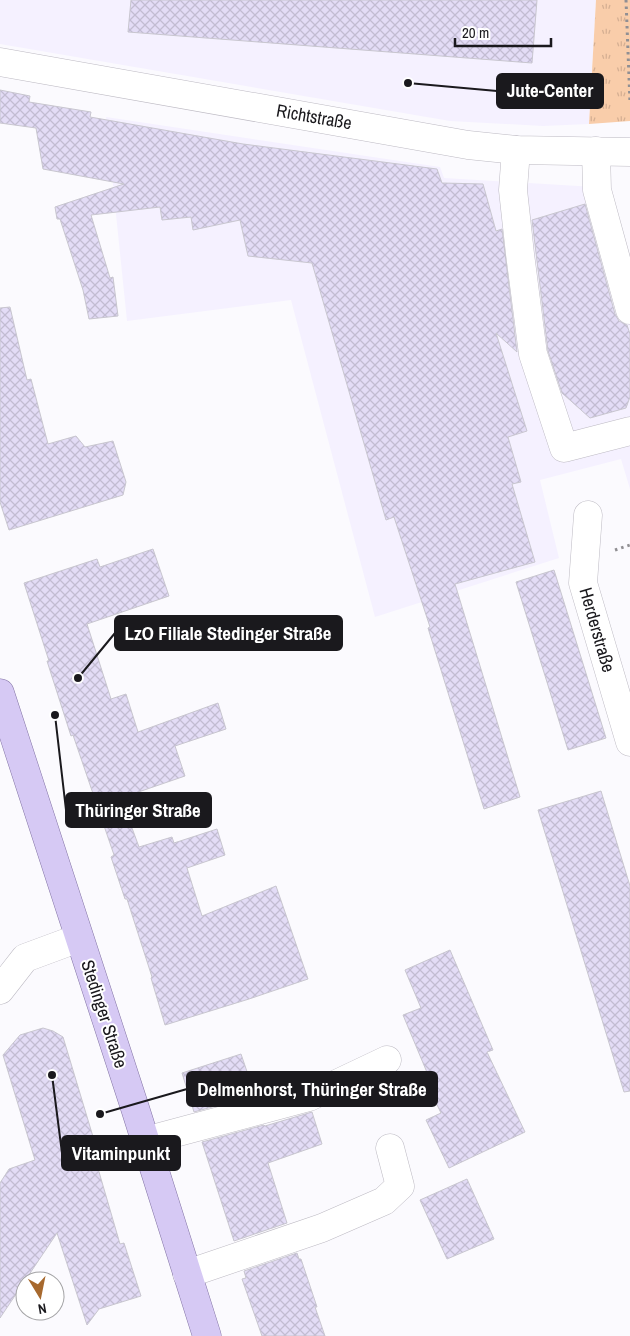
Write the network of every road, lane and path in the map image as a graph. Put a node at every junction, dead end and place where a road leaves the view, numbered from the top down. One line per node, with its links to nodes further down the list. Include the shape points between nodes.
1 (626, 0): 3 (path)
2 (0, 62): 4 (street, Richtstraße, via 468,145)
3 (630, 103)
4 (516, 150): 5 (street, Richtstraße); 8 (street, via 513,190 533,354 564,448)
5 (596, 151): 6 (street, Richtstraße); 7 (street, via 597,190)
6 (630, 152)
7 (630, 310)
8 (630, 431)
9 (588, 515): 11 (street, Herderstraße, via 582,583)
10 (0, 693): 12 (main road, Stedinger Straße)
11 (630, 742)
12 (79, 938): 13 (street, via 25,958); 15 (main road, Stedinger Straße)
13 (0, 990)
14 (387, 1060): 15 (street, via 309,1097)
15 (145, 1141): 17 (main road, Stedinger Straße)
16 (390, 1148): 17 (street, via 400,1186 384,1201 322,1228)
17 (187, 1274): 18 (main road, Stedinger Straße)
18 (206, 1336)

